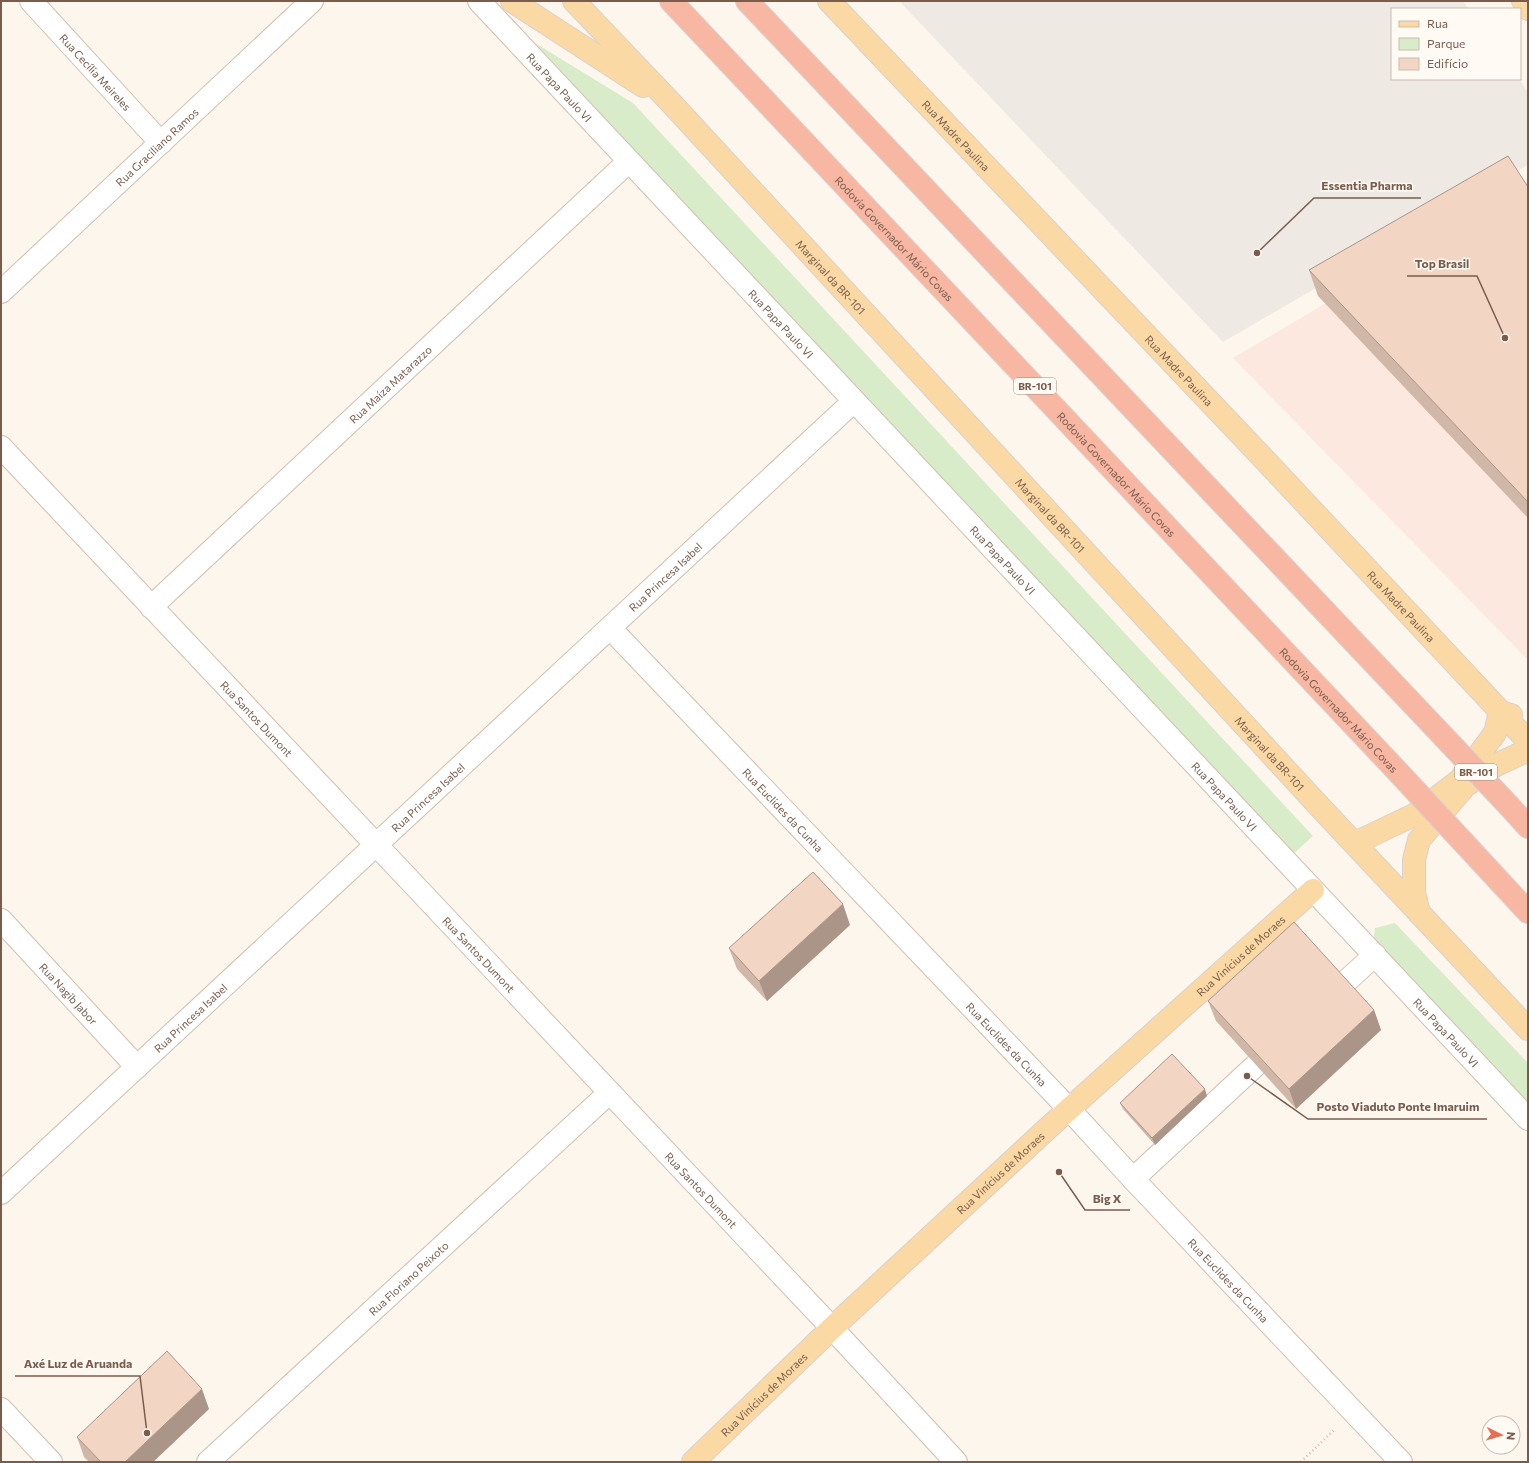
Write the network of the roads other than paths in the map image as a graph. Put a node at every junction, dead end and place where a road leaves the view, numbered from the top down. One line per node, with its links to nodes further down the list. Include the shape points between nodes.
1 (31, 1): 12 (street, Rua Cecília Meireles)
2 (312, 1): 12 (street, Rua Graciliano Ramos)
3 (479, 1): 13 (street, Rua Papa Paulo VI)
4 (512, 1): 11 (main road)
5 (574, 1): 11 (main road, Marginal da BR-101)
6 (672, 1): 27 (highway, Rodovia Governador Mário Covas / BR-101, bridge)
7 (747, 1): 23 (highway, BR-101, bridge)
8 (829, 1): 19 (main road, Rua Madre Paulina)
9 (1523, 1): 10 (main road)
10 (1528, 9)
11 (673, 105): 24 (main road, Marginal da BR-101)
12 (161, 143): 14 (street, Rua Graciliano Ramos)
13 (629, 161): 15 (street, Rua Papa Paulo VI); 17 (street, Rua Maíza Matarazzo)
14 (1, 292)
15 (854, 401): 18 (street, Rua Princesa Isabel); 26 (street, Rua Papa Paulo VI)
16 (1, 447): 17 (street, Rua Santos Dumont)
17 (151, 607): 25 (street, Rua Santos Dumont)
18 (610, 628): 25 (street, Rua Princesa Isabel); 36 (street, Rua Euclides da Cunha)
19 (1500, 712): 20 (main road); 21 (main road, Rua Madre Paulina); 24 (main road, via 1495,733 1460,780 1414,815)
20 (1528, 720)
21 (1528, 741)
22 (1528, 752): 28 (main road, via 1494,766 1465,786 1419,840 1414,860 1414,892)
23 (1528, 827)
24 (1355, 843): 28 (main road, Marginal da BR-101)
25 (376, 845): 34 (street, Rua Princesa Isabel); 35 (street, Rua Santos Dumont)
26 (1313, 890): 30 (street, Rua Papa Paulo VI); 36 (main road, Rua Vinícius de Moraes)
27 (1528, 912)
28 (1419, 913): 32 (main road, Marginal da BR-101)
29 (1, 920): 34 (street, Rua Nagib Jabor)
30 (1375, 955): 31 (street); 37 (street, Rua Papa Paulo VI)
31 (1341, 986)
32 (1528, 1029)
33 (1256, 1065): 38 (street)
34 (137, 1067): 39 (street, Rua Princesa Isabel)
35 (609, 1093): 40 (street, Rua Santos Dumont); 43 (street, Rua Floriano Peixoto)
36 (1069, 1109): 38 (street, Rua Euclides da Cunha); 40 (main road, Rua Vinícius de Moraes)
37 (1528, 1118)
38 (1133, 1179): 46 (street, Rua Euclides da Cunha)
39 (1, 1193)
40 (832, 1328): 44 (main road, Rua Vinícius de Moraes); 45 (street, Rua Santos Dumont)
41 (1, 1409): 42 (street)
42 (51, 1462)
43 (208, 1462)
44 (693, 1462)
45 (956, 1462)
46 (1401, 1462)

